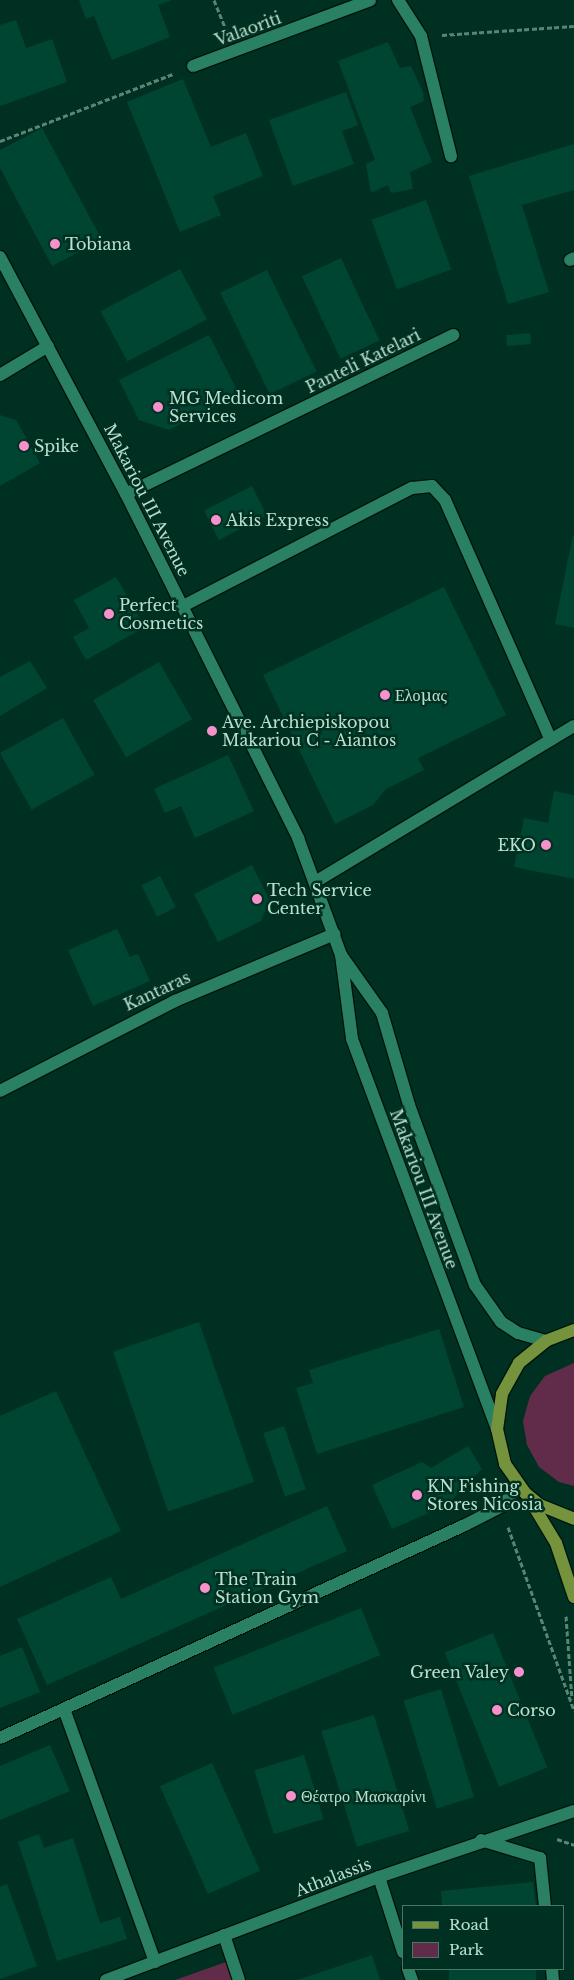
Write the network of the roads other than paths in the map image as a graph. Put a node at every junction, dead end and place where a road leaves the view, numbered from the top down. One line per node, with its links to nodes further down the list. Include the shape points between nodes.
1 (370, 0): 3 (street, Valaoriti)
2 (398, 0): 4 (street, via 422,36)
3 (193, 66)
4 (451, 156)
5 (0, 257): 7 (street, Makariou III Avenue)
6 (452, 335): 9 (street, Panteli Katelari)
7 (48, 346): 8 (street); 9 (street, Makariou III Avenue)
8 (0, 375)
9 (126, 494): 10 (street, Makariou III Avenue)
10 (183, 606): 12 (street, via 412,488 432,486 445,500); 13 (street, Makariou III Avenue, via 279,795)
11 (574, 726): 12 (street)
12 (551, 740): 13 (street)
13 (315, 882): 14 (street, Makariou III Avenue)
14 (334, 934): 15 (street, Makariou III Avenue); 16 (street, Kantaras, via 175,1000)
15 (341, 955): 18 (street, Makariou III Avenue, via 382,1014 410,1105 475,1285 501,1322 518,1333); 19 (street, Makariou III Avenue, via 352,1039)
16 (0, 1091)
17 (574, 1330): 18 (main road)
18 (546, 1341): 19 (main road, via 509,1378)
19 (497, 1429): 20 (main road, via 505,1464)
20 (522, 1489): 21 (main road, via 540,1505); 22 (main road, via 556,1544); 23 (street, via 502,1506 465,1525)
21 (574, 1519)
22 (574, 1597)
23 (64, 1709): 24 (street); 31 (street)
24 (0, 1738)
25 (574, 1811): 26 (street, Athalassis)
26 (481, 1840): 27 (street, Athalassis); 28 (street, via 540,1858)
27 (378, 1877): 29 (street, Athalassis); 30 (street)
28 (545, 1905)
29 (224, 1936): 31 (street, Athalassis); 33 (street)
30 (402, 1949)
31 (155, 1962): 32 (street, Athalassis)
32 (106, 1980)
33 (239, 1980)

